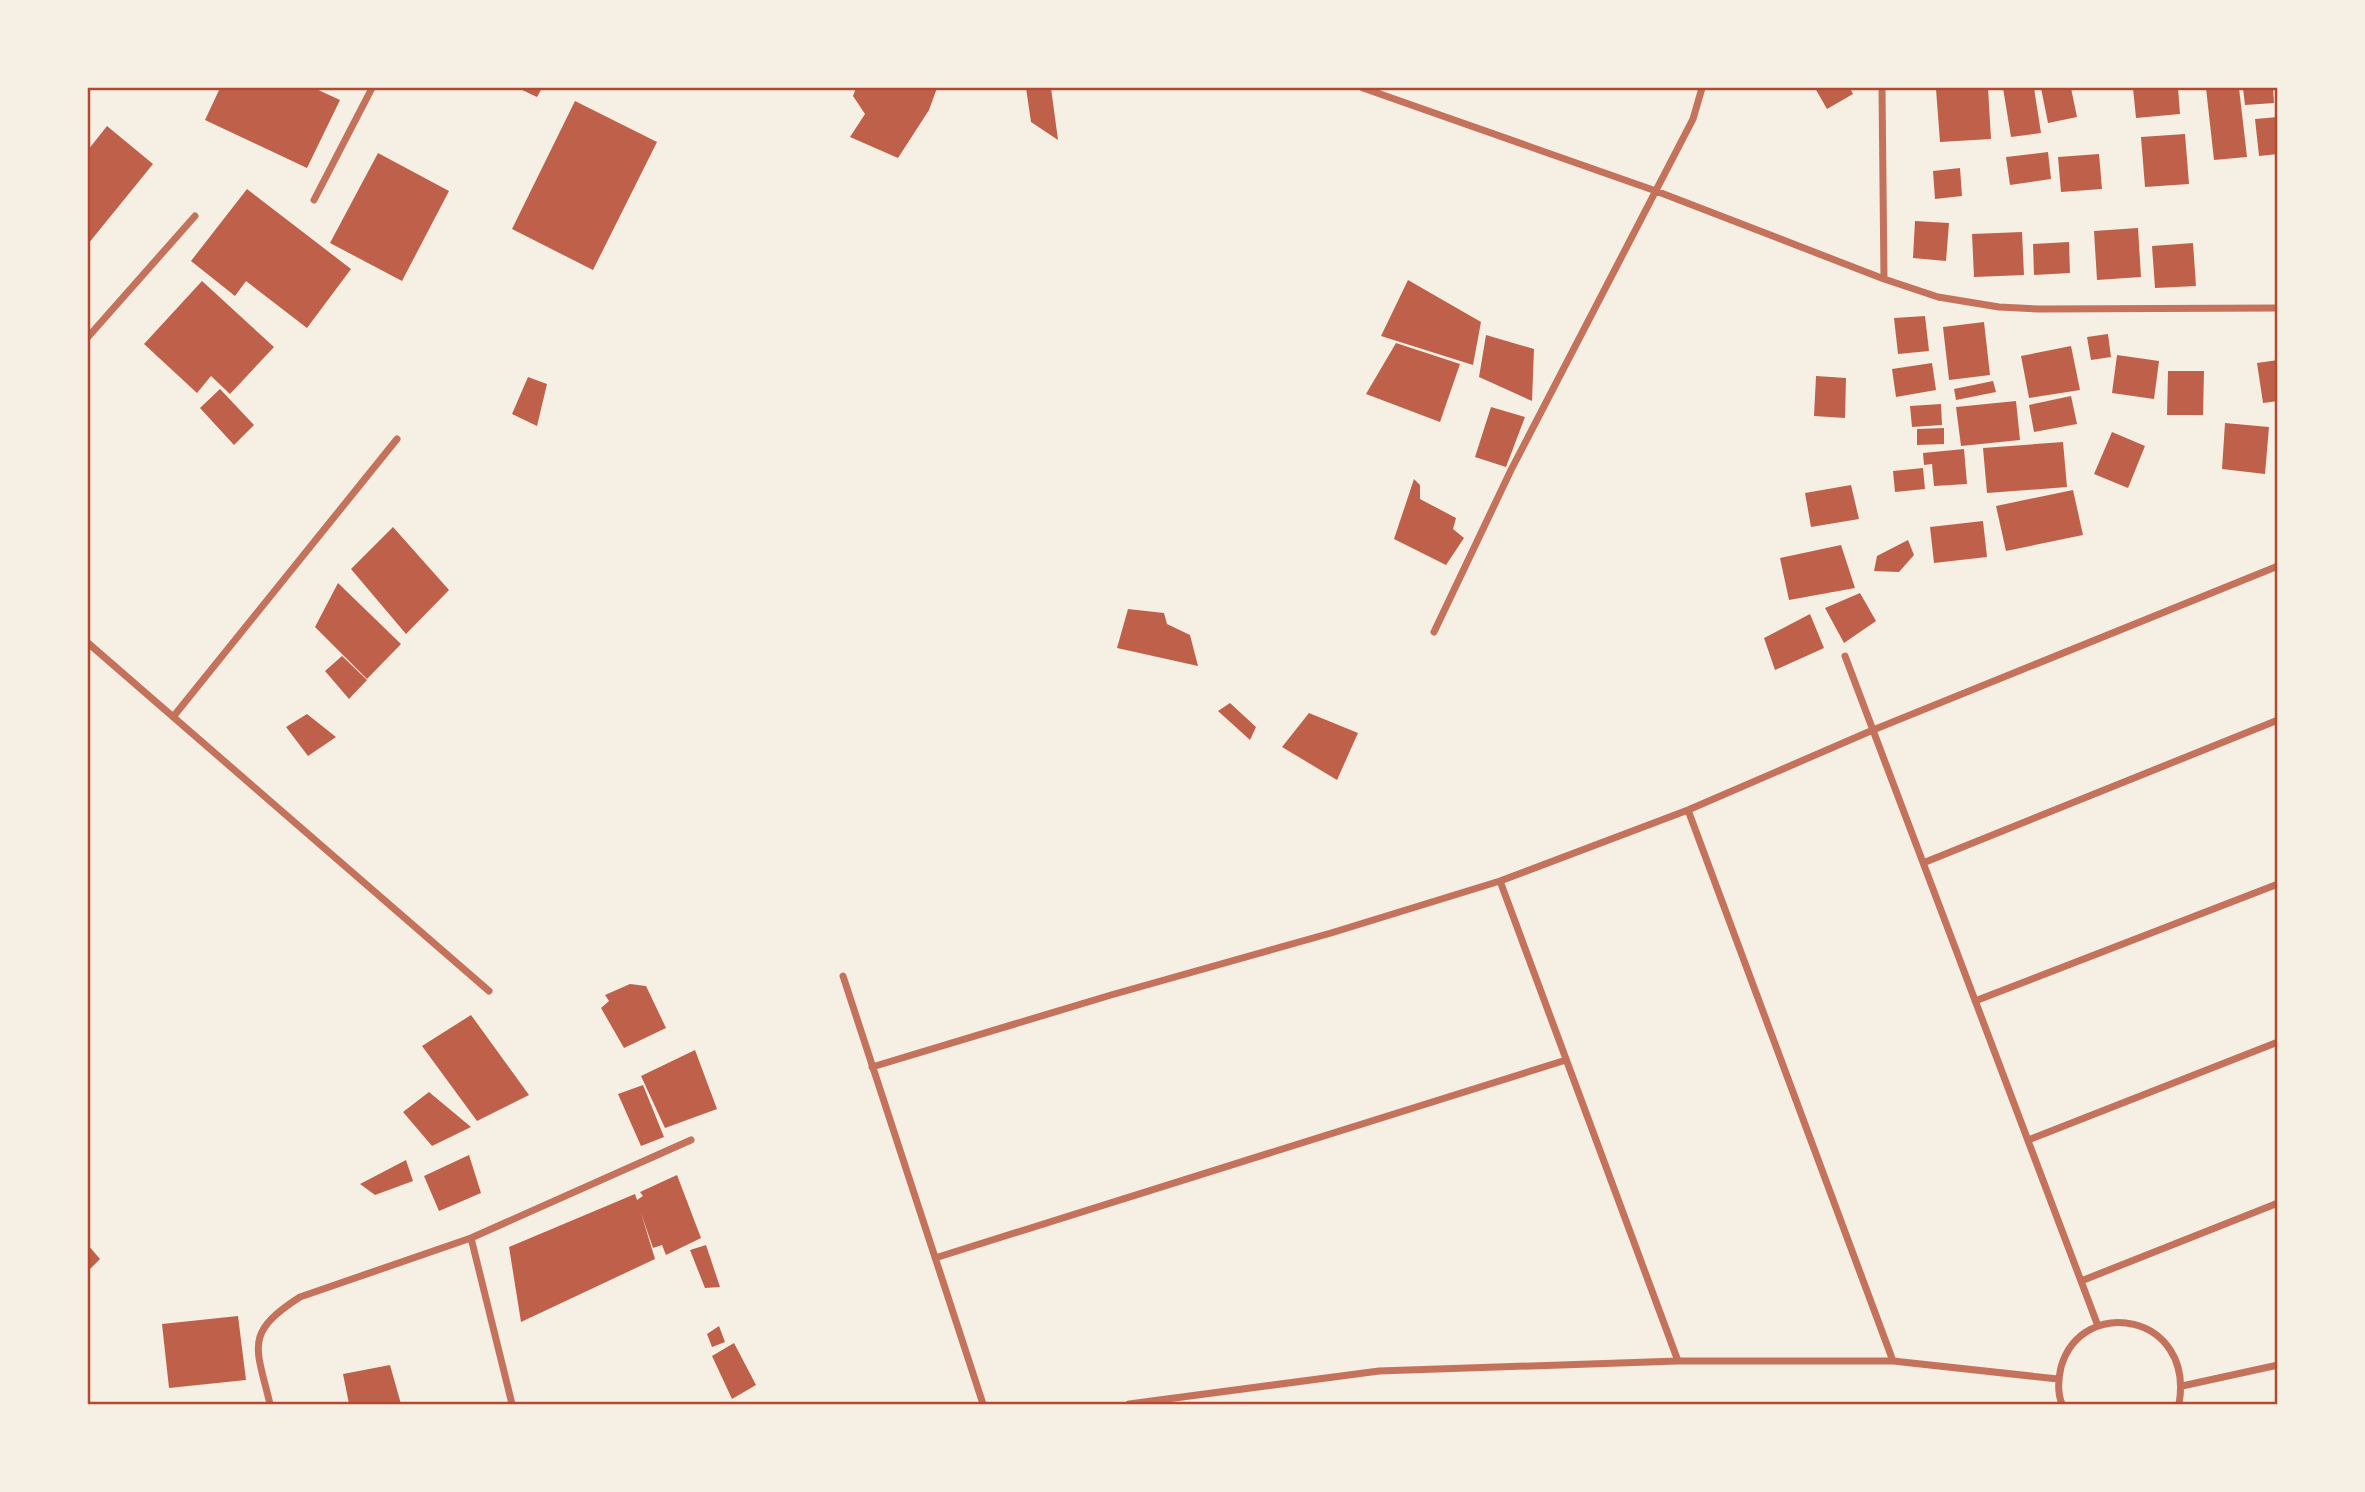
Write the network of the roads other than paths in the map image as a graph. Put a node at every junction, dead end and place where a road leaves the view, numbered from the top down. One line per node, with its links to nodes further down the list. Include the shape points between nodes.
1 (372, 88): 6 (street)
2 (1363, 88): 5 (street)
3 (1702, 88): 5 (street, via 1693,119)
4 (1882, 88): 8 (street)
5 (1656, 191): 8 (street); 13 (street, via 1511,470)
6 (314, 200)
7 (195, 216): 10 (street)
8 (1884, 279): 9 (street, via 1938,297 1999,307)
9 (2277, 308)
10 (88, 337)
11 (397, 439): 16 (street)
12 (2277, 566): 18 (street)
13 (1434, 632)
14 (88, 643): 16 (street)
15 (1844, 656): 18 (street)
16 (173, 717): 24 (street)
17 (2277, 720): 20 (street)
18 (1873, 730): 19 (street); 20 (street)
19 (1688, 810): 21 (street); 37 (street)
20 (1923, 863): 25 (street)
21 (1500, 881): 27 (street); 28 (street)
22 (2277, 884): 25 (street)
23 (843, 976): 28 (street)
24 (489, 991)
25 (1975, 1000): 30 (street)
26 (2277, 1042): 30 (street)
27 (1566, 1060): 33 (street); 36 (street)
28 (873, 1067): 33 (street)
29 (691, 1140): 32 (street)
30 (2028, 1140): 34 (street)
31 (2277, 1203): 34 (street)
32 (471, 1238): 41 (street, via 300,1297 275,1313 262,1328 257,1351); 42 (street)
33 (935, 1258): 43 (street)
34 (2081, 1281): 35 (street)
35 (2098, 1326): 39 (street, via 2078,1338 2064,1356); 40 (street, via 2122,1322 2146,1328 2172,1352)
36 (1678, 1361): 37 (street); 44 (street, via 1379,1371)
37 (1892, 1361): 39 (street)
38 (2277, 1365): 40 (street)
39 (2058, 1379): 45 (street)
40 (2182, 1385): 46 (street)
41 (270, 1405)
42 (512, 1405)
43 (983, 1405)
44 (1129, 1405)
45 (2062, 1405)
46 (2179, 1405)

